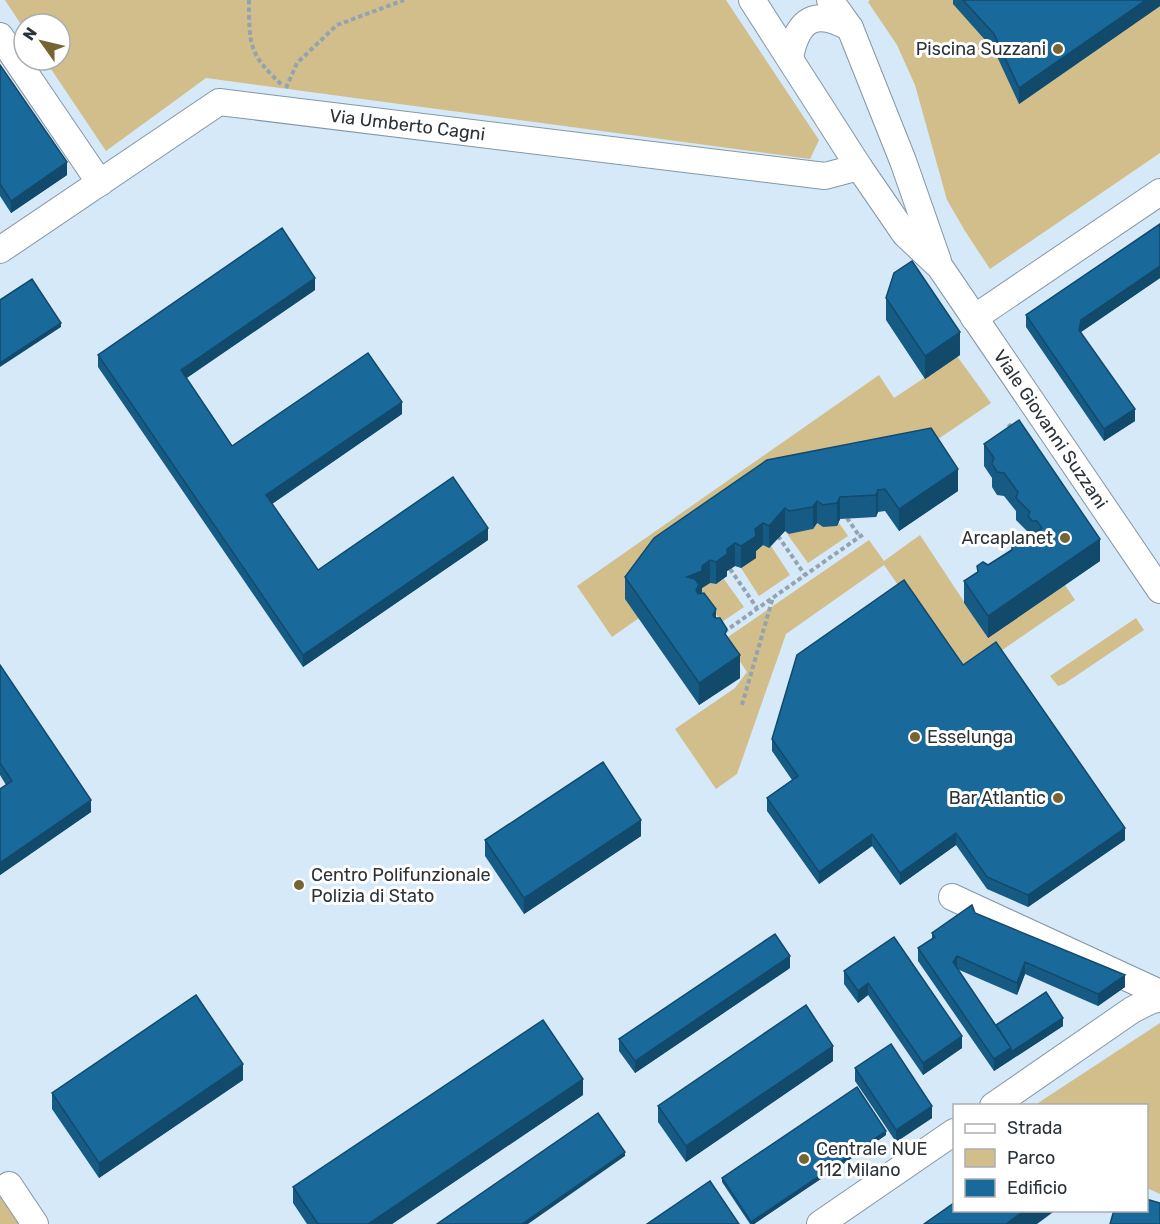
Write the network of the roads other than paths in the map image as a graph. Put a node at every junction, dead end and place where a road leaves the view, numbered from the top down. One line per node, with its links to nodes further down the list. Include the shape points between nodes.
1 (752, 0): 5 (street, Viale Giovanni Suzzani)
2 (830, 0): 3 (street, Viale Giovanni Suzzani)
3 (850, 28): 5 (street, via 833,18 806,21 794,39); 10 (street, Viale Giovanni Suzzani)
4 (0, 36): 7 (street)
5 (790, 57): 6 (street, Viale Giovanni Suzzani)
6 (859, 167): 7 (street, Via Umberto Cagni, via 825,176 219,102); 10 (street, Viale Giovanni Suzzani, via 905,234)
7 (99, 183): 9 (street, Via Umberto Cagni)
8 (1160, 192): 11 (street)
9 (0, 250)
10 (940, 267): 11 (street, Viale Giovanni Suzzani)
11 (974, 318): 12 (street, Viale Giovanni Suzzani)
12 (1160, 590)
13 (952, 897): 14 (street)
14 (1160, 993)
15 (1160, 999): 16 (street, via 1132,1010)
16 (996, 1104)
17 (953, 1133): 20 (street)
18 (9, 1185): 19 (street)
19 (35, 1224)
20 (820, 1224)

